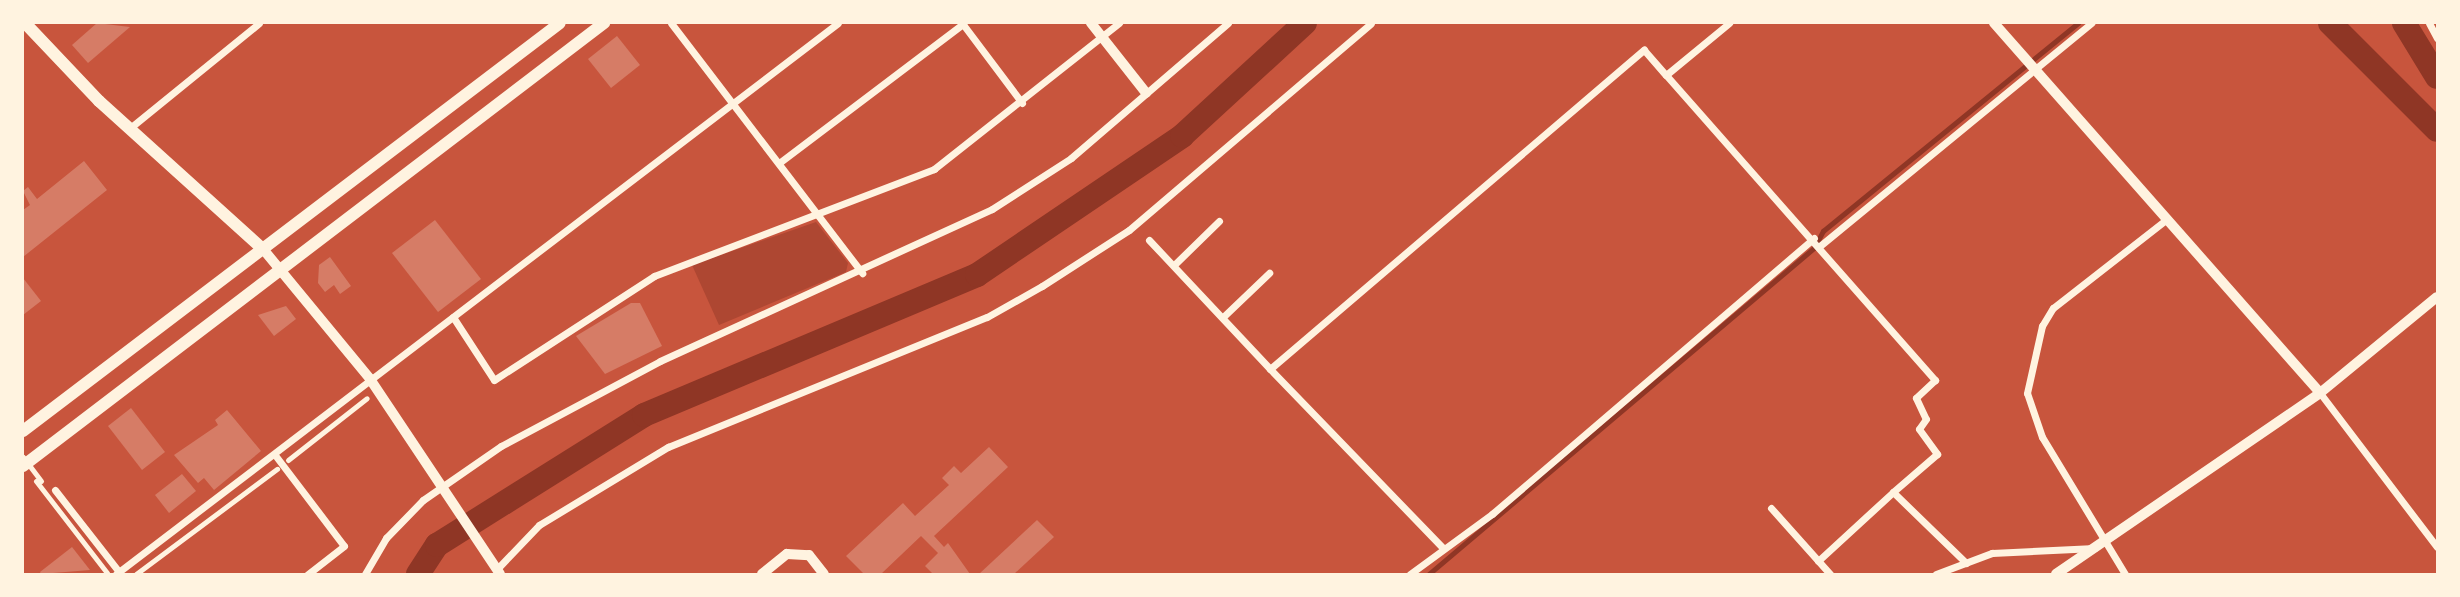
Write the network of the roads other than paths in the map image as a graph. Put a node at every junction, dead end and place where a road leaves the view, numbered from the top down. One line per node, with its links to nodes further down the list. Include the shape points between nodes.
1 (25, 23): 23 (main road)
2 (259, 23): 23 (street)
3 (559, 23): 31 (main road)
4 (604, 23): 33 (main road)
5 (671, 23): 21 (street)
6 (838, 23): 21 (street)
7 (962, 23): 22 (street); 24 (street)
8 (1091, 23): 16 (street)
9 (1119, 23): 16 (street)
10 (1227, 23): 20 (street)
11 (1371, 23): 58 (street, via 1129,230 1042,286 987,317 668,447 539,525)
12 (1729, 23): 19 (street)
13 (1994, 23): 18 (street)
14 (2091, 23): 18 (street)
15 (2430, 23): 17 (street)
16 (1102, 37): 20 (street); 22 (street)
17 (2437, 38)
18 (2035, 69): 26 (street); 30 (street)
19 (1666, 75): 28 (street); 39 (street, via 1644,50)
20 (1146, 93): 34 (street, via 1070,158 992,209)
21 (733, 103): 24 (street); 37 (street)
22 (1022, 103): 25 (street, via 934,169)
23 (130, 128): 31 (main road)
24 (779, 163): 25 (street)
25 (818, 214): 34 (street); 37 (street, via 654,276 494,380)
26 (2167, 219): 41 (street); 55 (street, via 2053,308 2042,326 2027,393 2042,437)
27 (1219, 221): 32 (street)
28 (1814, 238): 30 (street); 53 (street, via 1492,514)
29 (1149, 240): 32 (street)
30 (1821, 245): 51 (street, via 1935,380 1916,398 1926,419 1919,429 1937,454)
31 (263, 249): 33 (main road); 43 (main road)
32 (1174, 265): 38 (street)
33 (281, 271): 40 (main road); 47 (main road)
34 (862, 273): 49 (street, via 660,361)
35 (1269, 273): 38 (street)
36 (2437, 297): 41 (street)
37 (453, 317): 40 (street)
38 (1223, 317): 39 (street)
39 (1270, 369): 53 (street)
40 (370, 379): 44 (street); 49 (main road)
41 (2320, 393): 54 (street); 55 (street)
42 (367, 398): 46 (street)
43 (23, 431)
44 (275, 455): 59 (street); 61 (street, via 344,546)
45 (23, 457): 59 (street)
46 (288, 460)
47 (23, 466)
48 (277, 469): 60 (street)
49 (444, 484): 58 (main road); 62 (street, via 386,538)
50 (55, 490): 59 (street)
51 (1894, 492): 56 (street); 57 (street)
52 (1771, 508): 56 (street)
53 (1442, 547): 65 (street)
54 (2437, 547)
55 (2103, 548): 57 (street, via 2030,547); 68 (street); 69 (street)
56 (1818, 561): 66 (street)
57 (1966, 563): 67 (street)
58 (495, 569)
59 (114, 573)
60 (136, 574)
61 (308, 574)
62 (365, 574)
63 (762, 574): 64 (street, via 787,554 808,555)
64 (824, 574)
65 (1410, 574)
66 (1830, 574)
67 (1936, 574)
68 (2056, 574)
69 (2124, 574)

